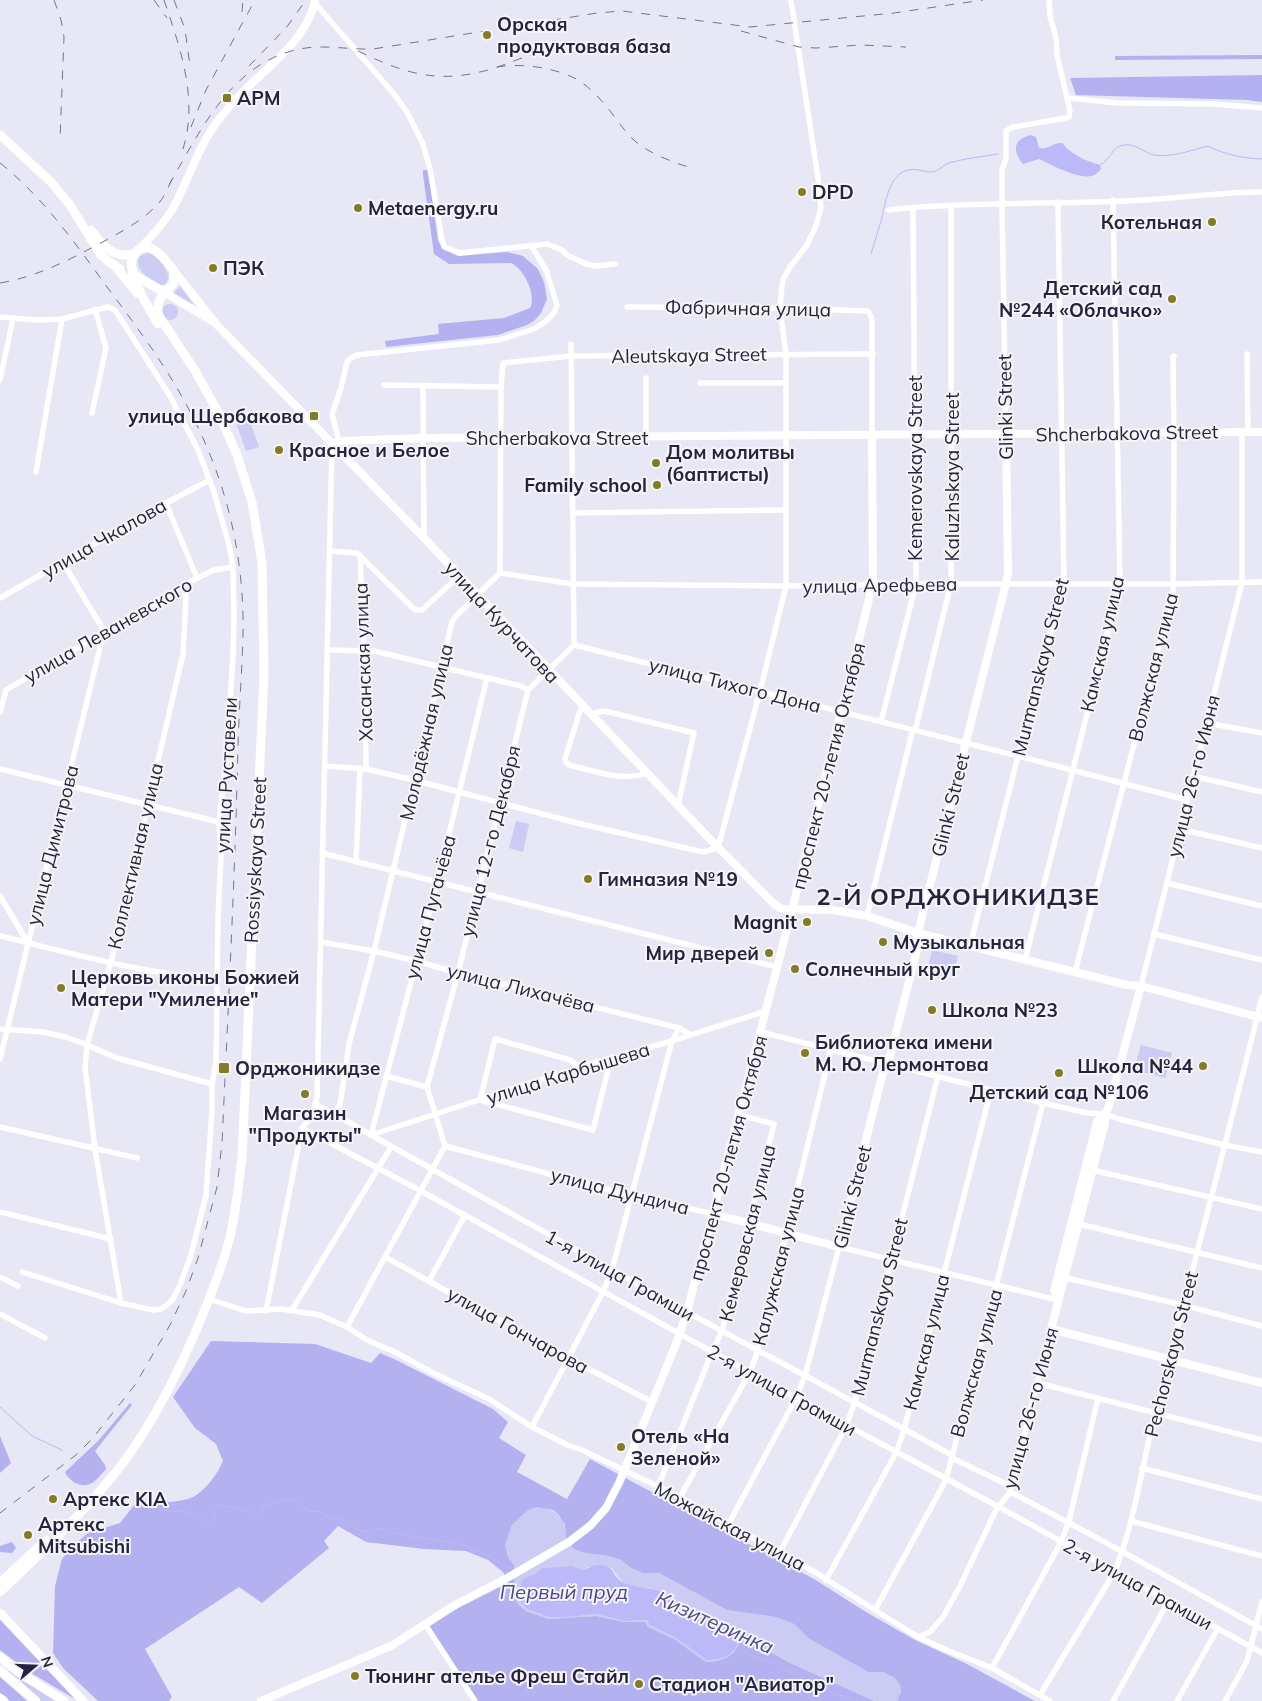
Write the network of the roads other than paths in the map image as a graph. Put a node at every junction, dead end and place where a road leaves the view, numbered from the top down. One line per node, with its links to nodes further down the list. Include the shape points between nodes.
1 (791, 0): 26 (street, via 821,208 816,228 784,278)
2 (1049, 0): 4 (street, via 1057,55)
3 (315, 1): 15 (street, via 299,34 240,95 203,142 171,212); 17 (street, via 407,112 428,161 445,247 460,254)
4 (1068, 98): 5 (street); 11 (street, Glinki Street, via 1069,116 1006,131)
5 (1262, 108)
6 (0, 129): 16 (main road, via 48,174 72,203)
7 (0, 135): 16 (main road, via 51,182)
8 (1262, 192): 9 (street)
9 (1113, 200): 10 (street); 52 (street, Камская улица)
10 (1058, 202): 11 (street); 51 (street, Murmanskaya Street)
11 (1002, 204): 12 (street); 55 (street, Glinki Street)
12 (951, 206): 13 (street); 54 (street, Kaluzhskaya Street)
13 (913, 208): 14 (street); 53 (street, Kemerovskaya Street)
14 (888, 210)
15 (156, 232): 18 (street); 19 (street, via 155,242)
16 (94, 239): 18 (main road, via 114,254 122,256); 21 (main road, via 100,254)
17 (532, 247): 20 (street, via 547,244 586,264); 62 (street, via 546,270 557,305 549,318 534,329 499,340 351,358 347,362 332,414)
18 (136, 252): 19 (main road, via 150,248); 23 (main road, via 132,259)
19 (160, 254): 22 (main road)
20 (615, 264)
21 (116, 267): 23 (main road); 32 (main road)
22 (174, 271): 24 (main road, via 173,284); 33 (street, улица Курчатова)
23 (134, 275): 24 (main road); 32 (main road, via 137,287)
24 (164, 292): 33 (street, улица Курчатова); 219 (main road, Rossiyskaya Street, via 158,303 159,316 215,406 237,455 252,502 262,563 264,674 242,1158 229,1241)
25 (627, 307): 26 (street, Фабричная улица)
26 (780, 308): 28 (street, Фабричная улица); 35 (street)
27 (95, 310): 31 (street); 47 (street, via 106,348); 64 (street, улица Руставели, via 108,307 115,310 170,396)
28 (868, 311): 36 (street, проспект 20-летия Октября, via 872,318)
29 (0, 317): 30 (street)
30 (13, 318): 31 (street); 41 (street)
31 (62, 319): 63 (street)
32 (158, 324): 269 (main road, Rossiyskaya Street, via 215,416 248,504 258,563 259,674 238,1158 231,1212 216,1268 164,1391 137,1436 102,1482)
33 (217, 325): 62 (street, улица Курчатова)
34 (571, 344): 38 (street)
35 (786, 354): 36 (street, Aleutskaya Street); 38 (street, Aleutskaya Street); 43 (street)
36 (873, 354): 57 (street, проспект 20-летия Октября)
37 (1247, 354): 48 (street, улица 26-го Июня)
38 (571, 356): 46 (street, Aleutskaya Street, via 506,362 502,366); 61 (street)
39 (1174, 356): 50 (street, Волжская улица)
40 (646, 378): 58 (street)
41 (0, 380)
42 (700, 383): 43 (street)
43 (785, 383): 56 (street)
44 (384, 385): 45 (street)
45 (423, 386): 46 (street); 59 (street)
46 (501, 387): 60 (street)
47 (92, 413)
48 (1245, 432): 49 (street, Shcherbakova Street); 50 (street, Shcherbakova Street); 77 (street, улица 26-го Июня)
49 (1262, 432)
50 (1174, 433): 52 (street, Shcherbakova Street); 85 (street, Волжская улица)
51 (1061, 434): 52 (street, Shcherbakova Street); 55 (street, Shcherbakova Street); 76 (street, Murmanskaya Street)
52 (1118, 434): 80 (street, Камская улица)
53 (915, 435): 54 (street, Shcherbakova Street); 57 (street, Shcherbakova Street); 83 (street, Kemerovskaya Street)
54 (952, 435): 55 (street, Shcherbakova Street); 84 (street, Kaluzhskaya Street)
55 (1006, 435): 79 (street, Glinki Street)
56 (786, 436): 57 (street, Shcherbakova Street); 58 (street, Shcherbakova Street); 66 (street)
57 (872, 436): 82 (street, проспект 20-летия Октября)
58 (646, 437): 61 (street, Shcherbakova Street)
59 (424, 438): 60 (street, Shcherbakova Street); 62 (street, Shcherbakova Street); 68 (street)
60 (501, 438): 61 (street, Shcherbakova Street); 73 (street)
61 (573, 438): 67 (street)
62 (336, 442): 68 (street, улица Курчатова); 69 (street)
63 (36, 472)
64 (210, 480): 65 (street, улица Чкалова); 72 (street, улица Руставели)
65 (166, 503): 71 (street, улица Чкалова); 75 (street)
66 (785, 510): 67 (street); 86 (street)
67 (573, 513): 81 (street)
68 (424, 538): 74 (street, улица Курчатова)
69 (330, 551): 70 (street); 92 (street)
70 (360, 555): 74 (street, via 418,611); 93 (street, Хасанская улица)
71 (62, 561): 89 (street, улица Чкалова); 90 (street)
72 (233, 567): 75 (street, улица Леваневского, via 214,570); 125 (street, улица Руставели, via 233,656)
73 (500, 573): 81 (street, улица Арефьева); 88 (street, Молодёжная улица)
74 (459, 576): 88 (street, улица Курчатова)
75 (197, 578): 87 (street, улица Леваневского)
76 (1064, 582): 79 (street, улица Арефьева); 80 (street, улица Арефьева); 109 (street, Murmanskaya Street)
77 (1242, 582): 78 (street, улица Арефьева); 85 (street, улица Арефьева); 105 (street, улица 26-го Июня)
78 (1262, 582)
79 (1006, 583): 84 (street, улица Арефьева); 108 (street, Glinki Street)
80 (1120, 583): 85 (street, улица Арефьева); 113 (street, Камская улица)
81 (573, 584): 86 (street, улица Арефьева); 91 (street)
82 (873, 584): 83 (street, улица Арефьева); 86 (street, улица Арефьева); 102 (street, проспект 20-летия Октября)
83 (916, 584): 84 (street, улица Арефьева); 104 (street, Kemerovskaya Street)
84 (951, 584): 106 (street, Kaluzhskaya Street)
85 (1173, 584): 117 (street, Волжская улица)
86 (786, 586): 99 (street)
87 (183, 587): 90 (street, улица Леваневского); 123 (street, Коллективная улица, via 186,597 183,654)
88 (477, 595): 94 (street, Молодёжная улица, via 452,622); 95 (street, улица Курчатова)
89 (0, 598)
90 (104, 631): 97 (street, улица Леваневского); 118 (street, улица Димитрова)
91 (574, 645): 95 (street, улица 12-го Декабря); 99 (street, улица Тихого Дона)
92 (328, 650): 93 (street); 110 (street)
93 (364, 650): 94 (street); 112 (street, Хасанская улица)
94 (440, 667): 96 (street); 116 (street, Молодёжная улица)
95 (547, 669): 98 (street, улица 12-го Декабря); 100 (street, улица Курчатова)
96 (487, 678): 98 (street); 119 (street, улица Пугачёва)
97 (3, 689): 101 (street, улица Леваневского)
98 (528, 690): 122 (street, улица 12-го Декабря)
99 (760, 691): 102 (street, улица Тихого Дона); 127 (street)
100 (584, 707): 103 (street, улица Курчатова); 114 (street, via 580,711 566,762 624,778)
101 (0, 712)
102 (841, 712): 104 (street, улица Тихого Дона); 137 (street, проспект 20-летия Октября)
103 (591, 714): 114 (street, улица Курчатова); 124 (street, via 603,711 694,733)
104 (881, 722): 106 (street, улица Тихого Дона)
105 (1207, 723): 107 (street); 115 (street, улица 26-го Июня)
106 (914, 730): 108 (street, улица Тихого Дона); 138 (street, Kaluzhskaya Street)
107 (1262, 733)
108 (966, 743): 109 (street, улица Тихого Дона); 139 (street, Glinki Street)
109 (1018, 756): 113 (street, улица Тихого Дона); 144 (street, Murmanskaya Street)
110 (325, 766): 112 (street); 129 (street)
111 (0, 769): 118 (street)
112 (363, 769): 116 (street); 130 (street, Хасанская улица)
113 (1072, 770): 117 (street, улица Тихого Дона); 146 (street, Камская улица)
114 (648, 773): 124 (street, улица Курчатова)
115 (1193, 776): 120 (street); 121 (street, улица 26-го Июня)
116 (414, 780): 119 (street); 131 (street, Молодёжная улица)
117 (1124, 784): 121 (street, улица Тихого Дона); 151 (street, Волжская улица)
118 (66, 786): 123 (street); 143 (street, улица Димитрова)
119 (460, 792): 122 (street); 132 (street, улица Пугачёва)
120 (1262, 792)
121 (1187, 800): 126 (street, улица 26-го Июня)
122 (500, 803): 127 (street, via 703,852); 134 (street, улица 12-го Декабря)
123 (147, 804): 125 (street); 149 (street, Коллективная улица)
124 (678, 805): 127 (street, улица Курчатова)
125 (219, 822): 153 (street, улица Руставели)
126 (1180, 829): 128 (street); 133 (street, улица 26-го Июня)
127 (718, 848): 137 (street, улица Курчатова, via 774,904)
128 (1262, 848)
129 (322, 853): 130 (street); 142 (street)
130 (356, 862): 131 (street)
131 (392, 871): 132 (street); 145 (street, Молодёжная улица)
132 (437, 883): 134 (street); 148 (street, улица Пугачёва)
133 (1166, 883): 136 (street); 140 (street, улица 26-го Июня)
134 (477, 893): 150 (street); 152 (street, улица 12-го Декабря)
135 (0, 896): 143 (street)
136 (1262, 906)
137 (792, 910): 138 (street, via 833,910); 150 (street, проспект 20-летия Октября)
138 (867, 916): 139 (street)
139 (918, 933): 144 (street); 168 (street, Glinki Street, via 919,942)
140 (1154, 934): 147 (street); 154 (street, улица 26-го Июня)
141 (0, 936): 143 (street)
142 (320, 942): 145 (street, улица Лихачёва); 177 (street)
143 (28, 943): 149 (street); 160 (street, улица Димитрова)
144 (970, 946): 146 (street)
145 (374, 951): 148 (street, улица Лихачёва); 178 (street, Молодёжная улица, via 349,1044 340,1105)
146 (1024, 960): 151 (street)
147 (1262, 960)
148 (416, 961): 152 (street, улица Лихачёва); 170 (street, улица Пугачёва)
149 (111, 962): 153 (street); 164 (street, Коллективная улица)
150 (777, 967): 156 (street, проспект 20-летия Октября)
151 (1075, 972): 154 (street)
152 (458, 973): 158 (street, улица Лихачёва); 173 (street, улица 12-го Декабря)
153 (218, 980): 172 (street, улица Руставели, via 216,1062)
154 (1141, 986): 157 (street); 179 (street, улица 26-го Июня)
155 (1262, 997): 157 (street, Pechorskaya Street)
156 (766, 1011): 161 (street, проспект 20-летия Октября); 162 (street, улица Карбышева)
157 (1260, 1018): 185 (street, Pechorskaya Street)
158 (679, 1028): 162 (street, улица Лихачёва); 163 (street)
159 (0, 1029): 160 (street)
160 (7, 1030): 164 (street, via 43,1032); 167 (street, улица Димитрова)
161 (761, 1032): 165 (street); 181 (street, проспект 20-летия Октября)
162 (690, 1035): 163 (street, улица Карбышева)
163 (672, 1041): 166 (street, улица Карбышева); 195 (street)
164 (87, 1045): 172 (street, via 117,1058); 188 (street, Коллективная улица, via 84,1067)
165 (831, 1049): 168 (street); 203 (street, Калужская улица)
166 (611, 1058): 169 (street, улица Карбышева); 175 (street, via 593,1130)
167 (0, 1059)
168 (888, 1064): 171 (street); 205 (street, Glinki Street, via 883,1072)
169 (580, 1067): 175 (street, улица Карбышева); 175 (street, via 570,1060 496,1039)
170 (386, 1076): 173 (street); 184 (street, улица Пугачёва)
171 (938, 1076): 174 (street); 208 (street, Murmanskaya Street)
172 (212, 1084): 221 (street, улица Руставели, via 206,1195 191,1255 173,1299 153,1310)
173 (428, 1087): 180 (street, улица 12-го Декабря)
174 (991, 1090): 176 (street); 212 (street, Камская улица)
175 (480, 1100): 180 (street, улица Карбышева)
176 (1042, 1103): 179 (street); 216 (street, Волжская улица)
177 (316, 1104): 178 (street, 1-я улица Грамши); 183 (street, via 312,1116)
178 (333, 1114): 184 (street, 1-я улица Грамши)
179 (1105, 1114): 185 (street); 193 (street, улица 26-го Июня); 220 (street, улица 26-го Июня, via 1097,1122 1054,1291)
180 (435, 1115): 184 (street, улица Карбышева); 186 (street, улица 12-го Декабря)
181 (738, 1116): 199 (street, проспект 20-летия Октября); 201 (street, Кемеровская улица, via 774,1124)
182 (0, 1127): 188 (street)
183 (302, 1128): 191 (street, 2-я улица Грамши); 224 (street)
184 (371, 1135): 187 (street, 1-я улица Грамши)
185 (1224, 1145): 189 (street); 196 (street, Pechorskaya Street)
186 (445, 1146): 192 (street); 195 (street, улица Дундича)
187 (391, 1147): 191 (street); 192 (street, 1-я улица Грамши)
188 (96, 1149): 190 (street); 204 (street, Коллективная улица)
189 (1262, 1152)
190 (137, 1158)
191 (380, 1168): 194 (street, 2-я улица Грамши); 223 (street)
192 (432, 1170): 194 (street); 210 (street, 1-я улица Грамши)
193 (1092, 1170): 196 (street); 202 (street, улица 26-го Июня)
194 (421, 1191): 200 (street, 2-я улица Грамши); 207 (street)
195 (632, 1196): 199 (street, улица Дундича); 210 (street)
196 (1211, 1197): 197 (street); 206 (street, Pechorskaya Street)
197 (1262, 1209)
198 (0, 1212): 204 (street)
199 (714, 1214): 201 (street, улица Дундича); 225 (street, проспект 20-летия Октября)
200 (466, 1215): 215 (street); 218 (street, 2-я улица Грамши)
201 (750, 1224): 203 (street, улица Дундича); 230 (street, Кемеровская улица)
202 (1078, 1224): 206 (street); 214 (street, улица 26-го Июня)
203 (787, 1233): 205 (street, улица Дундича); 233 (street, Калужская улица)
204 (111, 1239): 221 (street, Коллективная улица)
205 (839, 1248): 208 (street, улица Дундича); 238 (street, Glinki Street)
206 (1197, 1251): 209 (street); 222 (street, Pechorskaya Street)
207 (385, 1257): 215 (street, улица Гончарова); 228 (street)
208 (891, 1260): 212 (street, улица Дундича); 244 (street, Murmanskaya Street)
209 (1262, 1268)
210 (612, 1270): 218 (street); 225 (street, 1-я улица Грамши)
211 (22, 1272): 221 (street)
212 (944, 1273): 216 (street, улица Дундича); 248 (street, Камская улица)
213 (0, 1277): 217 (street)
214 (1066, 1278): 220 (street, улица 26-го Июня); 222 (street)
215 (429, 1281): 235 (street, улица Гончарова)
216 (997, 1285): 220 (street, улица Дундича); 251 (street, Волжская улица)
217 (18, 1286)
218 (603, 1292): 231 (street, 2-я улица Грамши); 235 (street)
219 (209, 1300): 224 (street, Можайская улица, via 246,1311); 269 (main road, Rossiyskaya Street, via 168,1393 140,1439 100,1491)
220 (1058, 1300): 229 (street, улица 26-го Июня)
221 (121, 1302)
222 (1183, 1305): 227 (street); 236 (street, Pechorskaya Street)
223 (292, 1310): 224 (street, Можайская улица); 228 (street, Можайская улица, via 320,1315)
224 (266, 1311)
225 (687, 1312): 230 (street, 1-я улица Грамши); 231 (street, проспект 20-летия Октября)
226 (0, 1314): 232 (street)
227 (1262, 1326)
228 (347, 1327): 247 (street, Можайская улица, via 432,1373 489,1399)
229 (1051, 1329): 236 (street); 239 (street, улица 26-го Июня)
230 (722, 1331): 233 (street, 1-я улица Грамши); 234 (street, Кемеровская улица)
231 (680, 1334): 234 (street, 2-я улица Грамши); 243 (street, проспект 20-летия Октября)
232 (45, 1338)
233 (758, 1350): 237 (street, Калужская улица); 238 (street, 1-я улица Грамши)
234 (712, 1352): 237 (street, 2-я улица Грамши); 255 (street, Кемеровская улица)
235 (568, 1358): 243 (street, улица Гончарова); 247 (street)
236 (1170, 1360): 240 (street); 245 (street, Pechorskaya Street)
237 (750, 1372): 241 (street, 2-я улица Грамши); 257 (street, Калужская улица)
238 (805, 1376): 241 (street, Glinki Street); 244 (street, 1-я улица Грамши)
239 (1038, 1383): 242 (street); 256 (street, улица 26-го Июня)
240 (1262, 1383)
241 (796, 1398): 246 (street, 2-я улица Грамши); 262 (street, Glinki Street)
242 (1098, 1398): 245 (street); 261 (street)
243 (652, 1402): 253 (street, проспект 20-летия Октября)
244 (855, 1402): 246 (street, Murmanskaya Street); 248 (street, 1-я улица Грамши)
245 (1156, 1413): 249 (street); 252 (street, Pechorskaya Street)
246 (846, 1426): 250 (street, 2-я улица Грамши); 265 (street, Murmanskaya Street)
247 (532, 1427): 253 (street, Можайская улица)
248 (904, 1430): 250 (street, Камская улица); 251 (street, 1-я улица Грамши)
249 (1262, 1440)
250 (896, 1453): 254 (street, 2-я улица Грамши); 268 (street, Камская улица)
251 (952, 1457): 254 (street, Волжская улица); 256 (street, 1-я улица Грамши)
252 (1142, 1468): 258 (street); 260 (street, Pechorskaya Street)
253 (625, 1470): 255 (street, Можайская улица); 274 (street, проспект 20-летия Октября, via 606,1508 584,1532)
254 (946, 1480): 259 (street, 2-я улица Грамши); 272 (street, Волжская улица)
255 (658, 1487): 257 (street, Можайская улица)
256 (1011, 1489): 259 (street, улица 26-го Июня); 261 (street, 1-я улица Грамши)
257 (680, 1497): 262 (street, Можайская улица)
258 (1262, 1499)
259 (999, 1507): 263 (street, 2-я улица Грамши); 277 (street, улица 26-го Июня, via 943,1617 930,1632)
260 (1131, 1520): 264 (street, Pechorskaya Street); 266 (street)
261 (1069, 1522): 263 (street); 264 (street, 1-я улица Грамши)
262 (728, 1525): 265 (street, Можайская улица)
263 (1061, 1542): 267 (street, 2-я улица Грамши); 281 (street)
264 (1122, 1553): 267 (street, Pechorskaya Street); 275 (street, 1-я улица Грамши)
265 (779, 1554): 268 (street, Можайская улица)
266 (1262, 1556)
267 (1115, 1571): 270 (street, 2-я улица Грамши); 283 (street, Pechorskaya Street)
268 (826, 1580): 272 (street, Можайская улица)
269 (0, 1590)
270 (1169, 1600): 276 (street, 2-я улица Грамши); 292 (street)
271 (1262, 1602): 275 (street)
272 (875, 1610): 277 (street, Можайская улица)
273 (0, 1612): 288 (main road)
274 (425, 1624): 289 (street, проспект 20-летия Октября, via 386,1649); 290 (street)
275 (1259, 1627): 278 (street)
276 (1218, 1628): 278 (street, 2-я улица Грамши); 293 (street)
277 (918, 1637): 281 (street, Можайская улица)
278 (1251, 1646): 279 (street, 2-я улица Грамши); 294 (street, via 1247,1661)
279 (1262, 1652)
280 (0, 1657): 287 (main road)
281 (992, 1668): 283 (street, Можайская улица)
282 (0, 1670): 286 (main road)
283 (1040, 1695): 291 (street, Можайская улица)
284 (0, 1698): 285 (main road)
285 (4, 1701)
286 (36, 1701)
287 (64, 1701)
288 (83, 1701)
289 (261, 1701)
290 (475, 1701)
291 (1050, 1701)
292 (1113, 1701)
293 (1177, 1701)
294 (1225, 1701)

